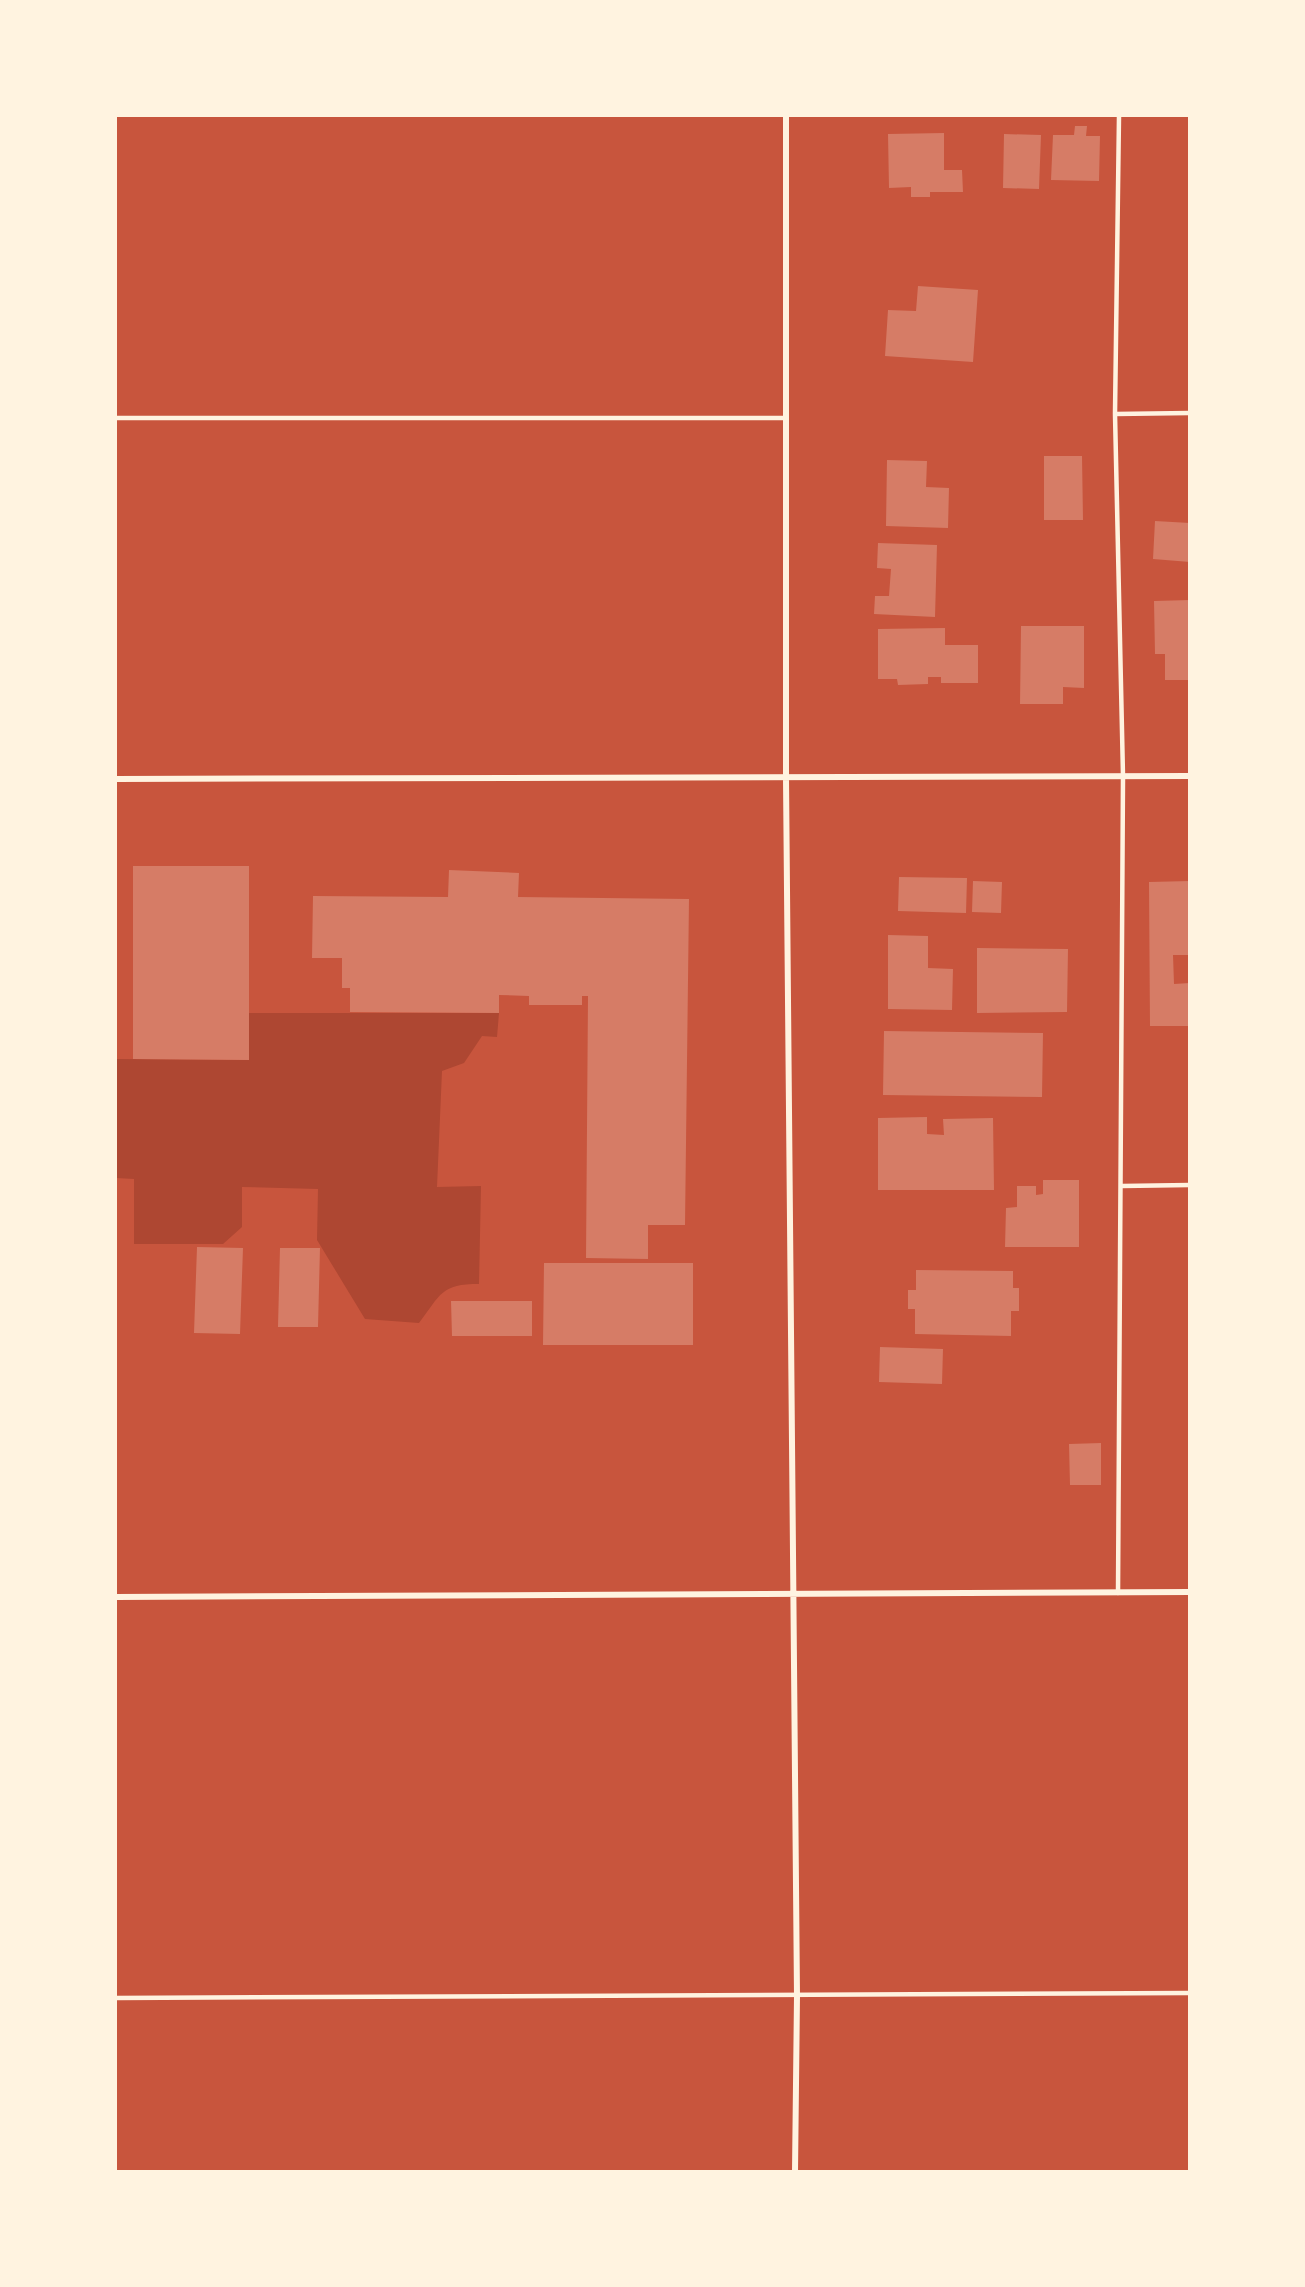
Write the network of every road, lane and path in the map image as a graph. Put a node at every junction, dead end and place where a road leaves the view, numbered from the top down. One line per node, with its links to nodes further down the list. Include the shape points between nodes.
1 (786, 116): 6 (street)
2 (1119, 116): 3 (lane)
3 (1115, 414): 4 (lane); 7 (lane)
4 (1190, 414)
5 (116, 418): 6 (lane)
6 (786, 418): 10 (street)
7 (1123, 776): 8 (street); 10 (street); 12 (lane)
8 (1190, 776)
9 (116, 779): 10 (street)
10 (786, 779): 15 (street)
11 (1190, 1185): 12 (lane)
12 (1122, 1186): 14 (lane)
13 (1190, 1592): 14 (street)
14 (1118, 1593): 15 (street)
15 (794, 1594): 16 (street); 18 (street)
16 (116, 1597)
17 (1190, 1994): 18 (lane)
18 (797, 1996): 19 (lane); 20 (street)
19 (116, 1998)
20 (795, 2172)

